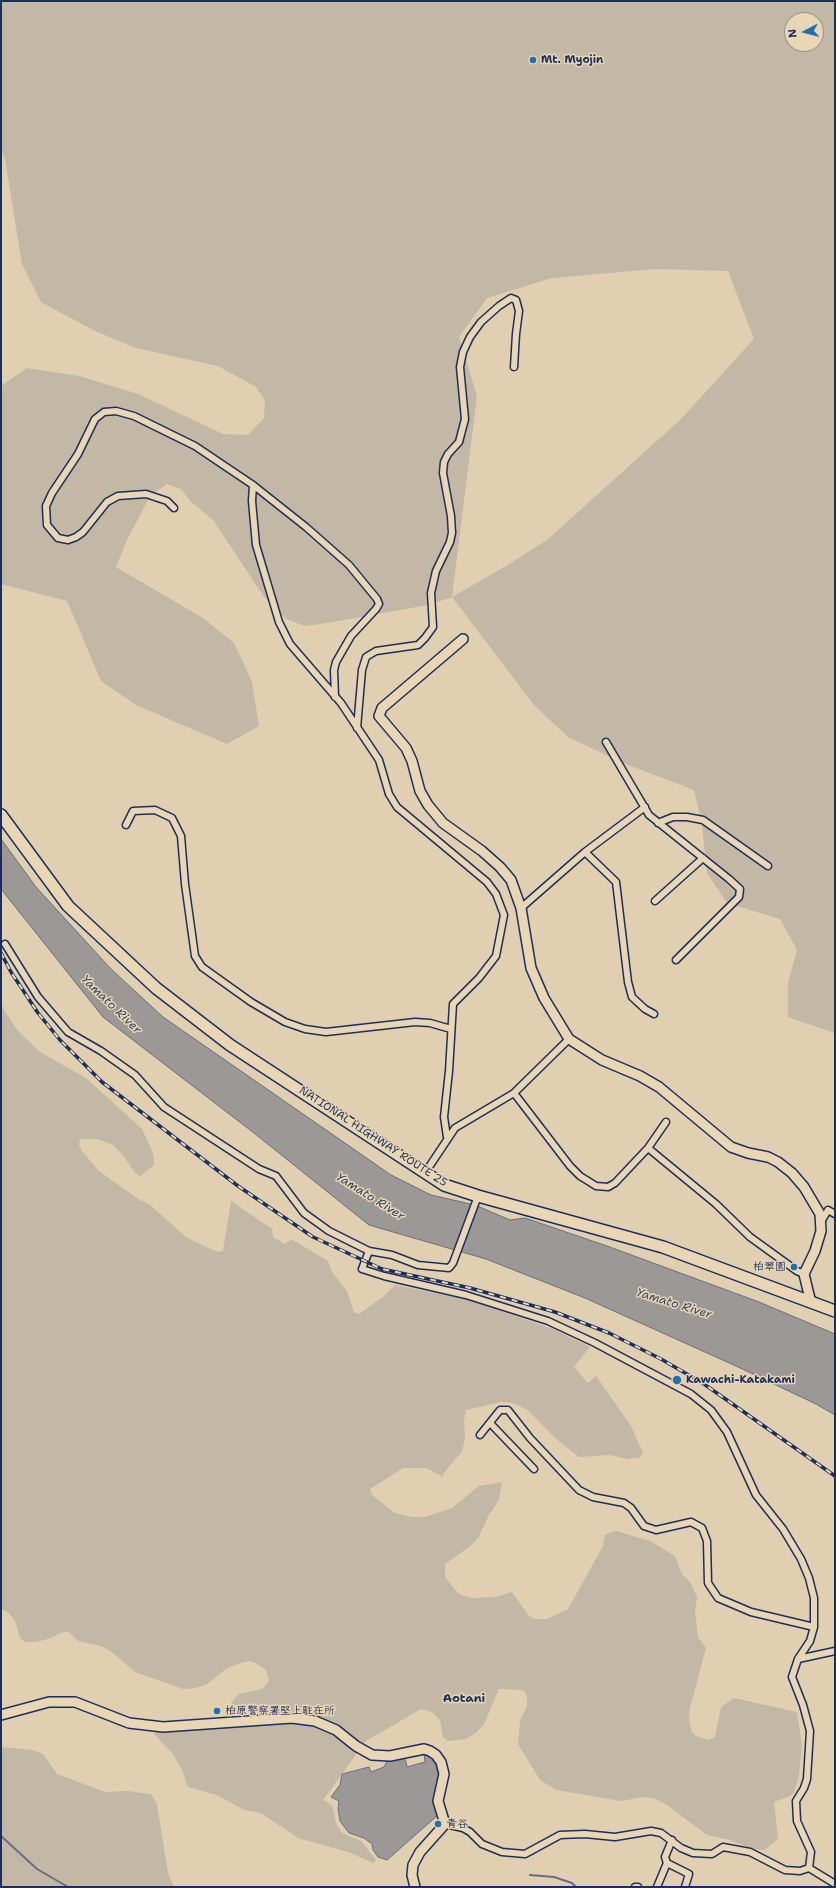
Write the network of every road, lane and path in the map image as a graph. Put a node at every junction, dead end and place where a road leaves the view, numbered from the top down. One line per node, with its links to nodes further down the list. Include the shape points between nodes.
1 (514, 367): 6 (street, via 519,311 516,300 511,298 481,322 463,352 460,367 465,419 459,442 444,462 443,473 452,533 436,571 431,593 433,627 418,644 376,651 366,657 362,670)
2 (253, 485): 3 (street, via 195,446 134,416 116,411 104,412 95,419 78,454 52,494 46,506 47,525 58,538 68,540 76,537 107,502 118,496 146,494 167,501); 5 (street, via 256,545 279,622 290,644); 5 (street, via 349,565 379,604 341,650 334,670)
3 (174, 508)
4 (463, 639): 16 (street, via 382,708 379,716 406,748 420,791 428,805 443,823 500,866 511,880)
5 (335, 697): 6 (street)
6 (357, 728): 20 (street, via 379,760 389,794 397,807 487,882 496,894 504,915 496,956 480,978 453,1004)
7 (606, 742): 8 (street)
8 (645, 807): 10 (street); 12 (street)
9 (1, 815): 26 (highway, NATIONAL HIGHWAY ROUTE 25, via 68,906 156,988 230,1045)
10 (658, 823): 13 (street); 14 (street, via 687,817 702,820)
11 (126, 824): 20 (street, via 133,811 154,810 172,818 181,836 195,956 202,967 251,1002 285,1022 304,1029 326,1032 415,1022 430,1023)
12 (586, 852): 16 (street); 19 (street, via 616,882 632,997)
13 (703, 858): 15 (street); 18 (street, via 740,889 739,897)
14 (768, 866)
15 (655, 901)
16 (521, 908): 21 (street, via 531,968 544,998)
17 (5, 944): 30 (street, via 38,998 68,1032 135,1075 164,1107 259,1169 276,1176 304,1213 329,1231)
18 (676, 960)
19 (654, 1014)
20 (451, 1030): 24 (street, via 444,1117)
21 (569, 1039): 22 (street); 29 (street, via 602,1060 659,1087 731,1146 778,1162 804,1187 820,1214)
22 (514, 1092): 24 (street, via 455,1128); 25 (street, via 570,1166 596,1186 608,1187 615,1183)
23 (666, 1122): 25 (street)
24 (447, 1137): 26 (street)
25 (648, 1148): 31 (street, via 716,1204 750,1237 797,1272)
26 (425, 1173): 27 (highway, NATIONAL HIGHWAY ROUTE 25, via 444,1185)
27 (478, 1196): 30 (street, via 449,1268 418,1265 392,1255); 32 (highway, NATIONAL HIGHWAY ROUTE 25, via 663,1247)
28 (835, 1214): 29 (street, via 828,1210)
29 (820, 1223): 31 (street, via 821,1231 815,1251)
30 (369, 1251): 37 (street, via 362,1269 466,1295 548,1322 596,1343 691,1394 711,1410 727,1432 756,1495 783,1529 801,1559 814,1598)
31 (804, 1274): 32 (street)
32 (811, 1303): 33 (highway, NATIONAL HIGHWAY ROUTE 25)
33 (835, 1311)
34 (490, 1423): 35 (street); 36 (street); 37 (street, via 500,1410 508,1410 530,1438 579,1490 593,1497 624,1503 631,1508 644,1526 656,1530 691,1522 702,1528 707,1541 708,1582 718,1598 751,1612)
35 (480, 1435)
36 (534, 1469)
37 (814, 1627): 39 (street, via 810,1641)
38 (835, 1651): 39 (street)
39 (798, 1659): 44 (street, via 792,1677 810,1731 807,1779 796,1801 797,1821 811,1852)
40 (1, 1715): 41 (street, via 50,1702 75,1702 129,1723 163,1727 292,1718 315,1721 336,1730 372,1755 390,1756 424,1749 436,1755 444,1774 438,1801)
41 (445, 1824): 42 (street, via 463,1828 482,1844 502,1852 525,1854 560,1834 615,1837 651,1831 661,1833); 46 (street, via 420,1852 413,1865)
42 (672, 1840): 43 (street, via 665,1857); 44 (street, via 681,1848 693,1853 712,1854 723,1847 750,1852 785,1870 800,1871)
43 (666, 1863): 47 (street); 48 (street, via 689,1874)
44 (809, 1868): 45 (street)
45 (835, 1884)
46 (415, 1887)
47 (657, 1887)
48 (685, 1887)

